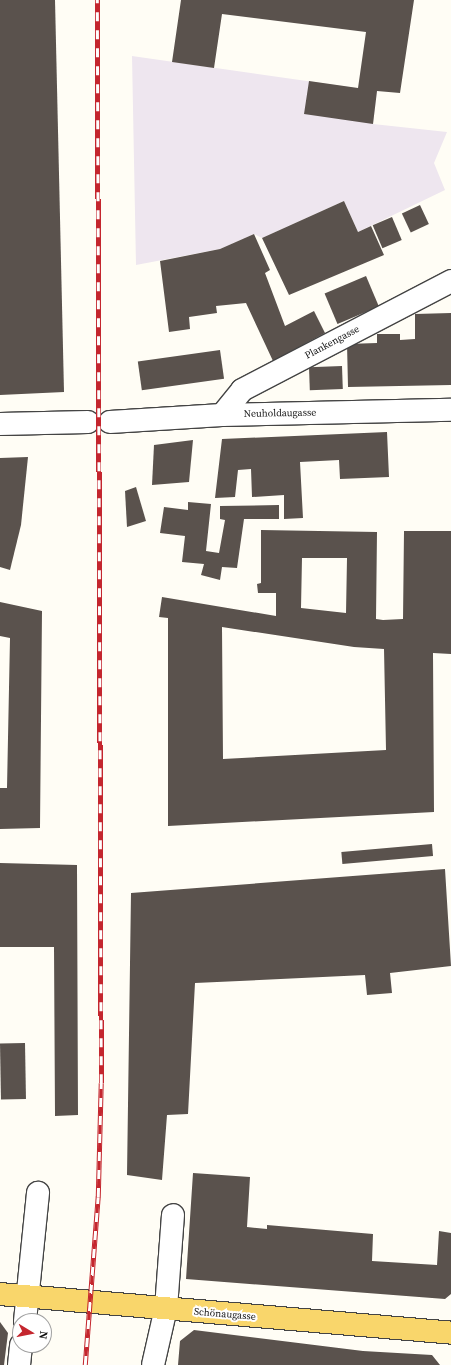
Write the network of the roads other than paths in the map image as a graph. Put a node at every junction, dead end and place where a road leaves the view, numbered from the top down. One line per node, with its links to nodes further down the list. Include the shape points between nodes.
1 (451, 281): 3 (street, Plankengasse, via 242,390)
2 (451, 410): 3 (street, Neuholdaugasse)
3 (222, 415): 5 (street, Neuholdaugasse)
4 (88, 422): 6 (street)
5 (110, 422)
6 (0, 424)
7 (38, 1193): 10 (street)
8 (173, 1215): 11 (street)
9 (0, 1294): 10 (main road, Schönaugasse)
10 (28, 1296): 11 (main road, Schönaugasse); 12 (street)
11 (166, 1308): 13 (main road, Schönaugasse); 16 (street)
12 (26, 1313)
13 (451, 1333)
14 (20, 1353): 15 (street)
15 (19, 1365)
16 (153, 1365)

